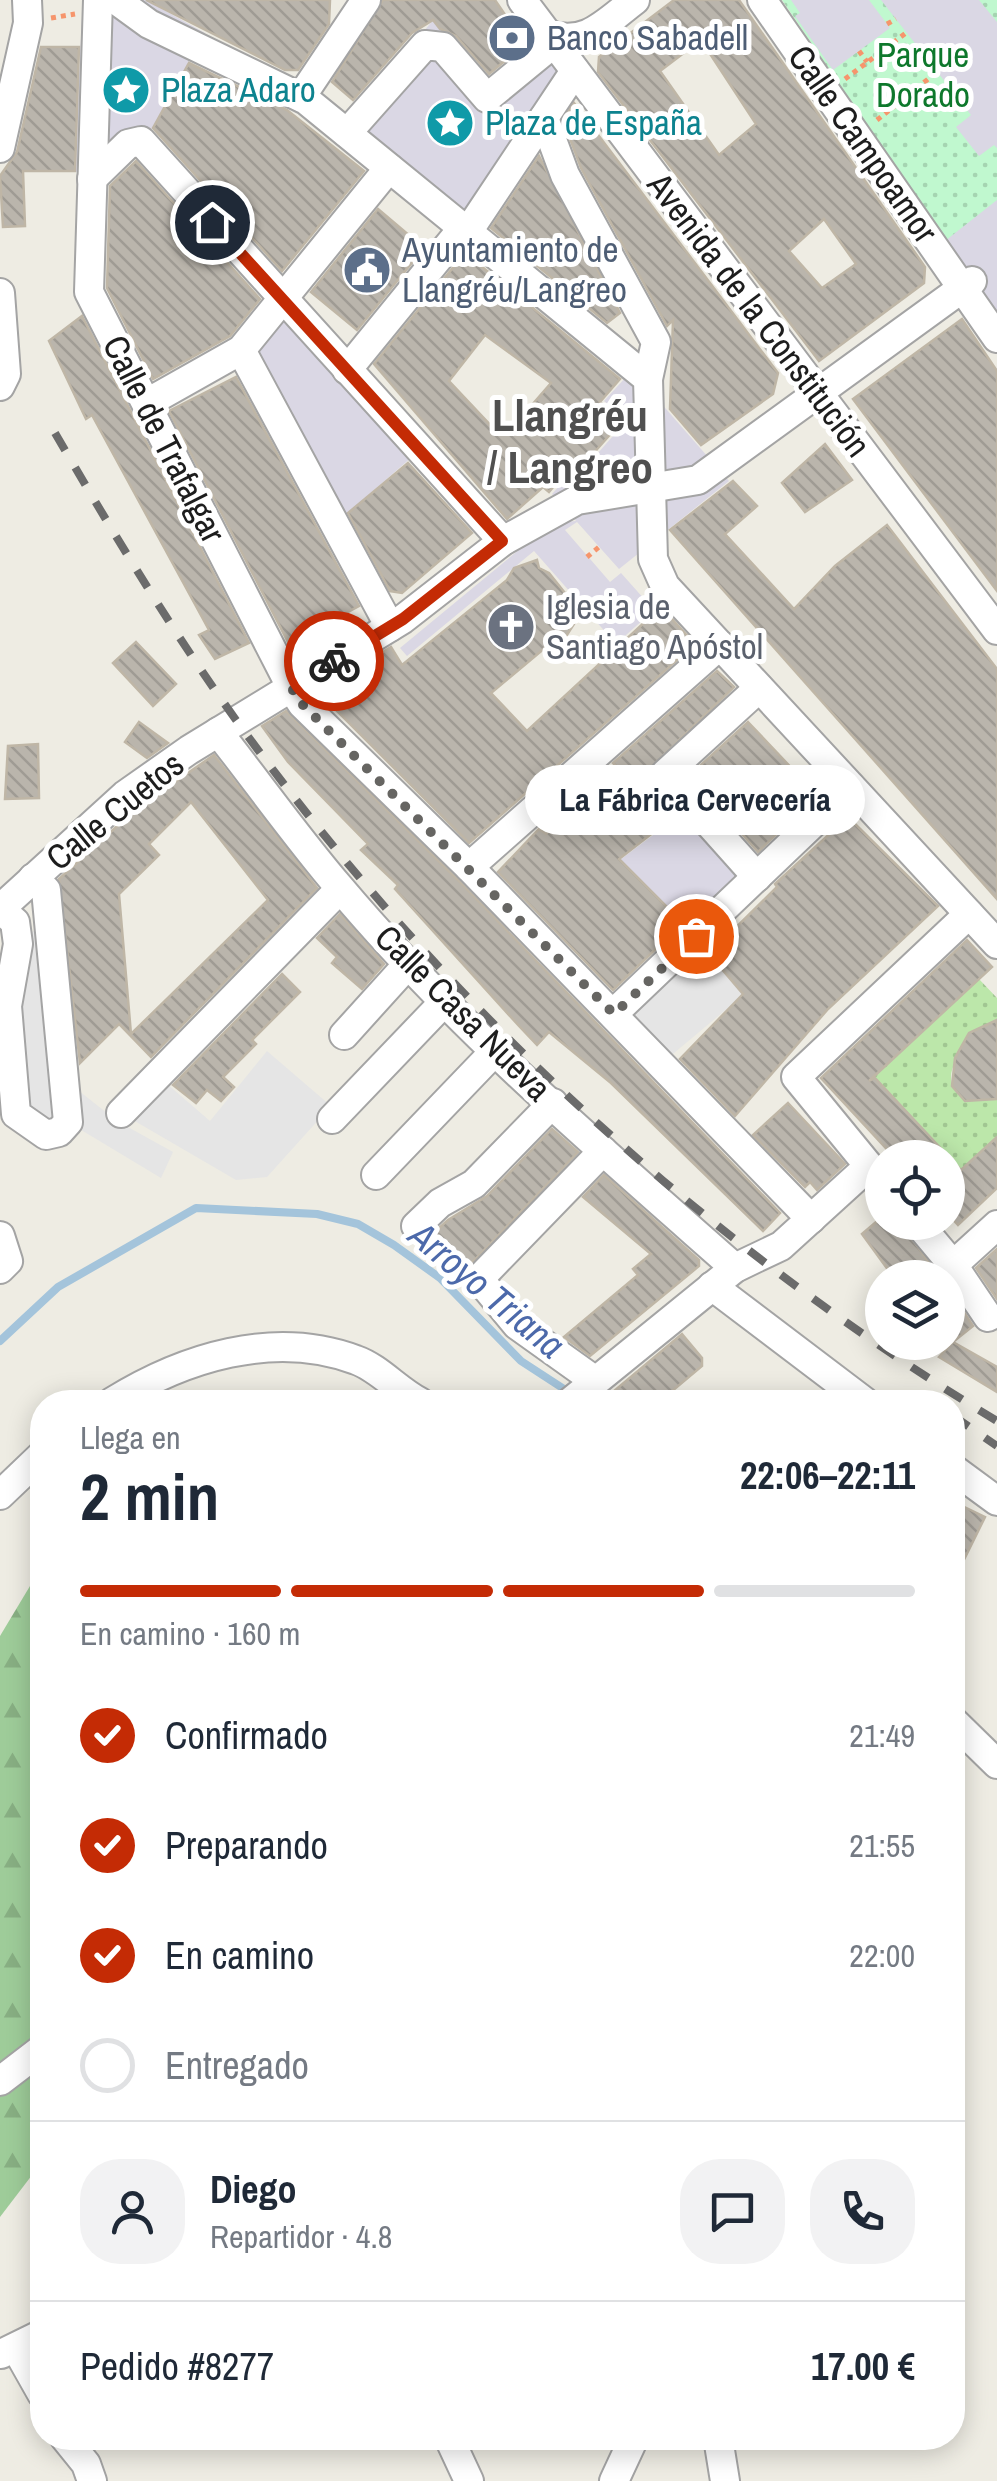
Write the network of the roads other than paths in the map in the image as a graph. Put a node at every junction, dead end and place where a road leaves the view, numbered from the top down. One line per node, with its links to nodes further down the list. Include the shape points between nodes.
1 (522, 0): 7 (street, Avenida de la Constitución)
2 (635, 0): 8 (street)
3 (762, 0): 17 (street, Calle Campoamor)
4 (360, 2): 10 (street)
5 (104, 3): 10 (street); 15 (street)
6 (28, 11): 13 (street)
7 (550, 39): 8 (street); 9 (street, Avenida de la Constitución); 12 (street, via 487,98 443,46 425,45)
8 (584, 39): 9 (street)
9 (576, 72): 11 (street); 25 (street, Avenida de la Constitución)
10 (304, 98): 12 (street)
11 (544, 118): 16 (street); 23 (street, via 565,175 656,342)
12 (346, 131): 14 (street)
13 (0, 148)
14 (389, 168): 16 (street); 19 (street)
15 (92, 179): 19 (street, via 128,144 140,142); 26 (street, Calle de Trafalgar, via 89,292)
16 (468, 233): 22 (street); 23 (street)
17 (968, 285): 20 (street, Calle Campoamor); 25 (street, Calle Cuetos)
18 (0, 294): 24 (street, via 6,374)
19 (283, 302): 21 (street); 22 (street)
20 (997, 338)
21 (240, 350): 26 (street); 29 (street)
22 (347, 370): 28 (street)
23 (648, 379): 27 (street)
24 (0, 386)
25 (819, 395): 27 (street, Calle Cuetos, via 698,480); 30 (street, Avenida de la Constitución)
26 (147, 403): 32 (street, Calle de Trafalgar)
27 (651, 488): 28 (street, Calle Cuetos, via 577,500); 31 (street, via 657,572)
28 (502, 541): 29 (street, Calle Cuetos)
29 (390, 627): 32 (street, Calle Cuetos)
30 (997, 630)
31 (720, 645): 33 (street); 36 (street)
32 (291, 687): 34 (street, Calle Cuetos); 36 (street, Calle de Trafalgar)
33 (759, 688): 35 (street); 37 (street, via 665,774)
34 (228, 726): 38 (street, Calle Cuetos, via 111,806); 39 (street, Calle Casa Nueva)
35 (851, 787): 37 (street); 41 (street)
36 (469, 866): 45 (street, Calle de Trafalgar)
37 (757, 877): 45 (street)
38 (33, 878): 40 (street, Calle Cuetos); 40 (street, via 46,890 68,1122 59,1132 46,1135 16,1114 8,1006 18,944 15,922)
39 (340, 889): 43 (street, Calle Casa Nueva); 49 (street)
40 (0, 909)
41 (969, 914): 42 (street); 52 (street, via 796,1078)
42 (997, 944)
43 (410, 962): 44 (street, Calle Casa Nueva); 46 (street)
44 (446, 1000): 47 (street, Calle Casa Nueva); 50 (street)
45 (614, 1014): 55 (street, Calle de Trafalgar)
46 (344, 1036)
47 (496, 1050): 48 (street, Calle Casa Nueva); 53 (street)
48 (553, 1104): 51 (street, Calle Casa Nueva); 56 (street, via 474,1184)
49 (121, 1113)
50 (332, 1119)
51 (604, 1151): 62 (street, Calle Casa Nueva); 67 (street, via 479,1279 517,1325)
52 (865, 1161)
53 (376, 1175)
54 (865, 1182): 55 (street)
55 (811, 1219): 62 (street, via 781,1246)
56 (416, 1226)
57 (997, 1226): 61 (street)
58 (0, 1236): 63 (street, via 8,1261)
59 (932, 1240): 60 (street)
60 (949, 1260)
61 (959, 1260)
62 (735, 1268): 65 (street)
63 (0, 1269)
64 (965, 1283): 66 (street)
65 (712, 1286): 67 (street); 71 (street)
66 (988, 1318)
67 (594, 1380): 70 (street)
68 (136, 1390): 69 (street, via 191,1363 250,1348 304,1347 359,1360)
69 (403, 1390)
70 (583, 1390)
71 (848, 1390)
72 (30, 1466): 74 (street)
73 (965, 1477): 75 (street)
74 (0, 1495)
75 (997, 1500)
76 (965, 1733): 77 (street)
77 (997, 1764)
78 (30, 2058): 79 (street)
79 (0, 2080)
80 (8, 2352): 81 (street)
81 (30, 2379)
82 (75, 2450): 86 (street)
83 (455, 2450): 87 (street)
84 (628, 2450): 88 (street)
85 (720, 2450): 89 (street)
86 (92, 2481)
87 (469, 2481)
88 (614, 2481)
89 (725, 2481)

